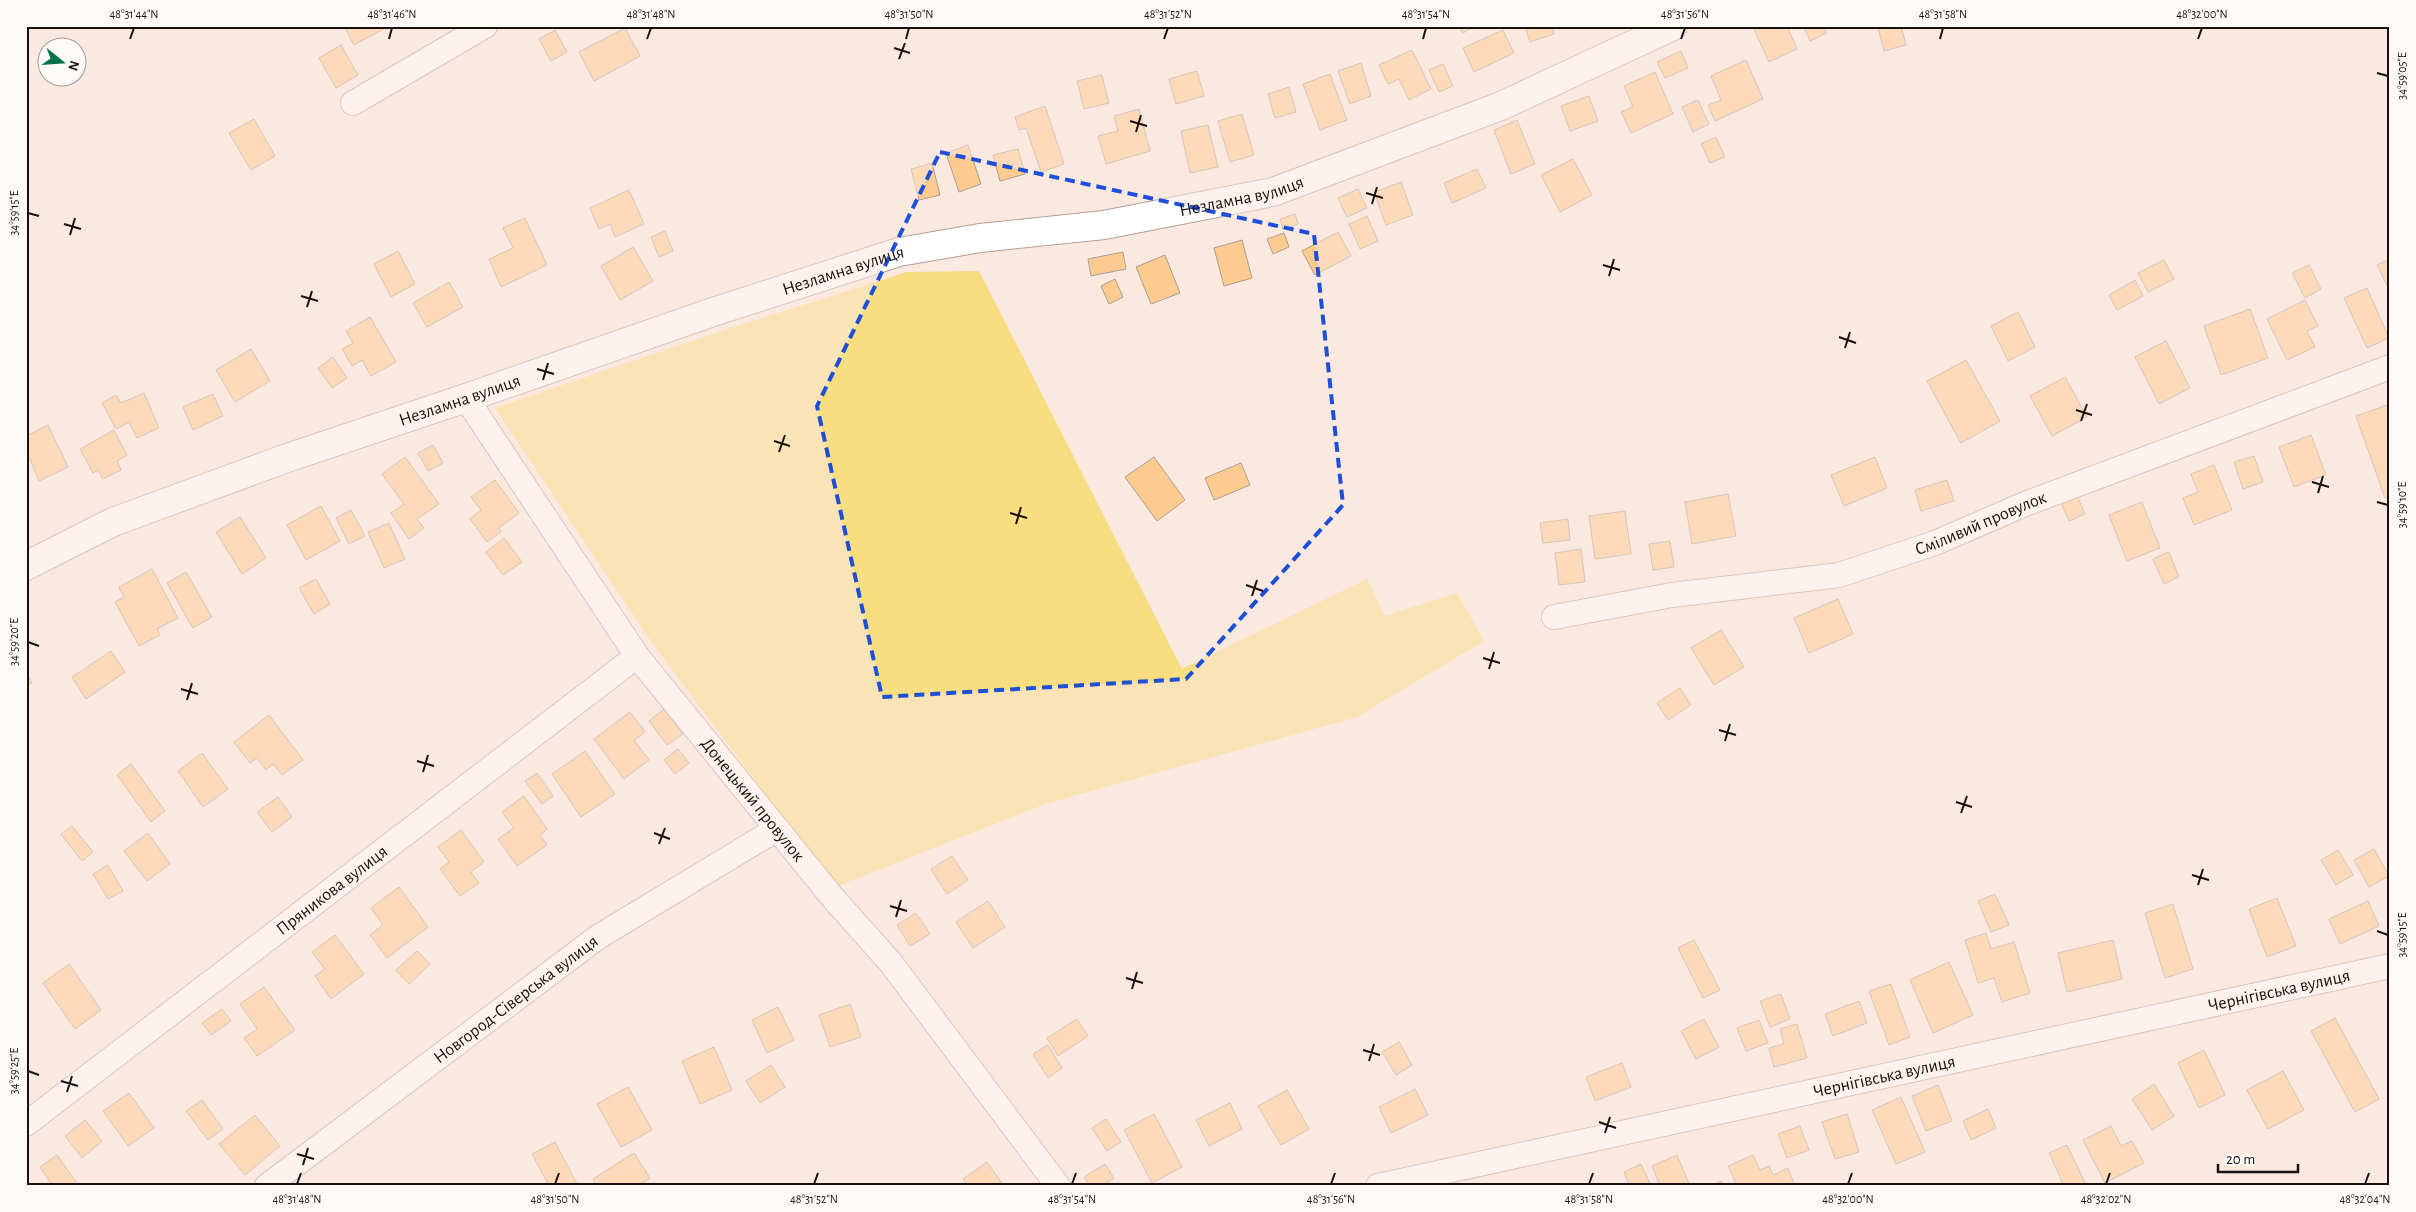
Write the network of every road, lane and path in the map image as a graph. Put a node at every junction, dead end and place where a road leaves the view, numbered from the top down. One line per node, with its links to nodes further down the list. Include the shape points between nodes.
1 (485, 26): 3 (street)
2 (1673, 26): 5 (street, Незламна вулиця, via 1500,106 1273,192 1104,225 980,238 899,252 713,312)
3 (353, 103)
4 (2390, 367): 7 (street, Сміливий провулок, via 2025,504 1934,543 1838,576 1672,595)
5 (466, 398): 6 (street, Незламна вулиця, via 286,458 113,522); 8 (street, Донецький провулок)
6 (26, 566)
7 (1554, 617)
8 (637, 656): 9 (street, Донецький провулок); 11 (street, Пряникова вулиця)
9 (777, 829): 12 (street, Новгород-Сіверська вулиця, via 598,938); 13 (street, Донецький провулок, via 891,963)
10 (2390, 966): 14 (street, Чернігівська вулиця)
11 (26, 1124)
12 (267, 1186)
13 (1058, 1186)
14 (1378, 1186)

